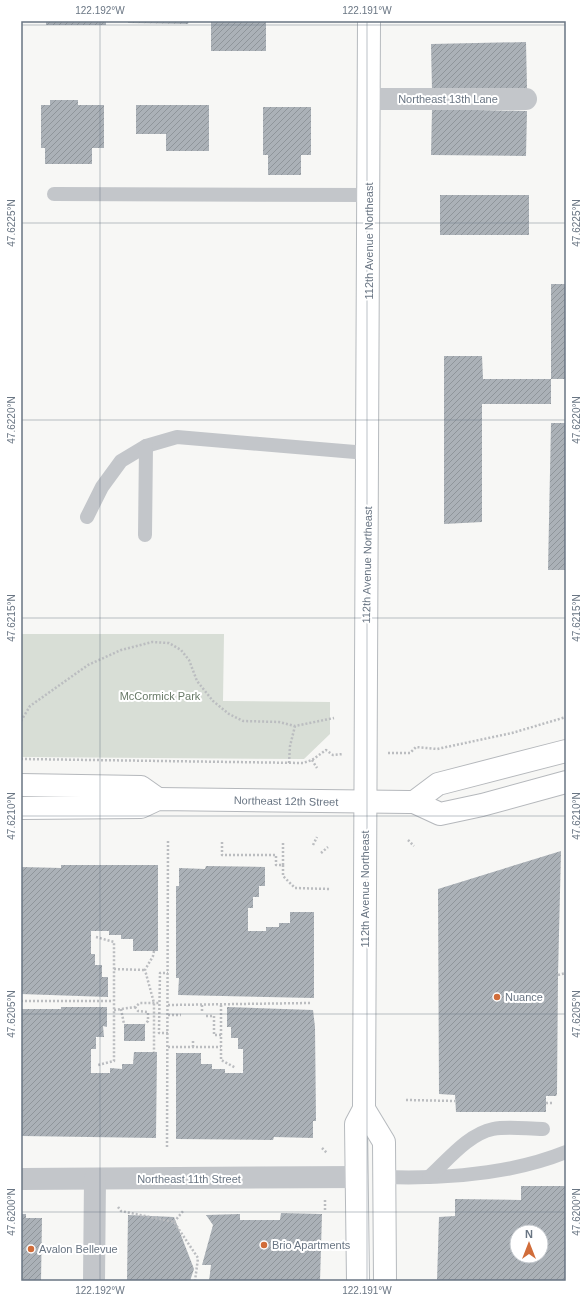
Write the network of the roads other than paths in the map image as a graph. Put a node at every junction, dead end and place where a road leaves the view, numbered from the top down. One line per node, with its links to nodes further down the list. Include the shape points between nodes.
1 (369, 21): 2 (main road, 112th Avenue Northeast)
2 (369, 100): 3 (street, Northeast 13th Lane); 5 (main road, 112th Avenue Northeast)
3 (526, 100)
4 (54, 194): 5 (lane)
5 (369, 195): 7 (main road, 112th Avenue Northeast)
6 (146, 446): 7 (lane, via 177,437); 8 (lane, via 121,462 102,487); 9 (lane)
7 (367, 453): 14 (main road, 112th Avenue Northeast)
8 (87, 517)
9 (145, 535)
10 (566, 751): 15 (main road, via 438,784)
11 (566, 782): 15 (main road, Northeast 12th Street, via 440,814)
12 (21, 785): 13 (main road, via 141,787)
13 (158, 799): 14 (main road, Northeast 12th Street); 16 (main road, Northeast 12th Street, via 141,807)
14 (366, 802): 15 (main road, Northeast 12th Street); 17 (main road, 112th Avenue Northeast)
15 (414, 802)
16 (21, 808)
17 (364, 1109): 20 (main road, 112th Avenue Northeast, via 356,1124); 21 (main road, via 384,1142)
18 (543, 1129): 22 (lane, via 489,1130 465,1144)
19 (566, 1152): 22 (lane, via 547,1160 497,1171)
20 (357, 1177): 24 (street, Northeast 11th Street); 26 (main road, 112th Avenue Northeast)
21 (384, 1177): 22 (lane); 27 (main road)
22 (429, 1178)
23 (21, 1179): 24 (street, Northeast 11th Street)
24 (95, 1180): 25 (street)
25 (94, 1281)
26 (358, 1281)
27 (385, 1281)

